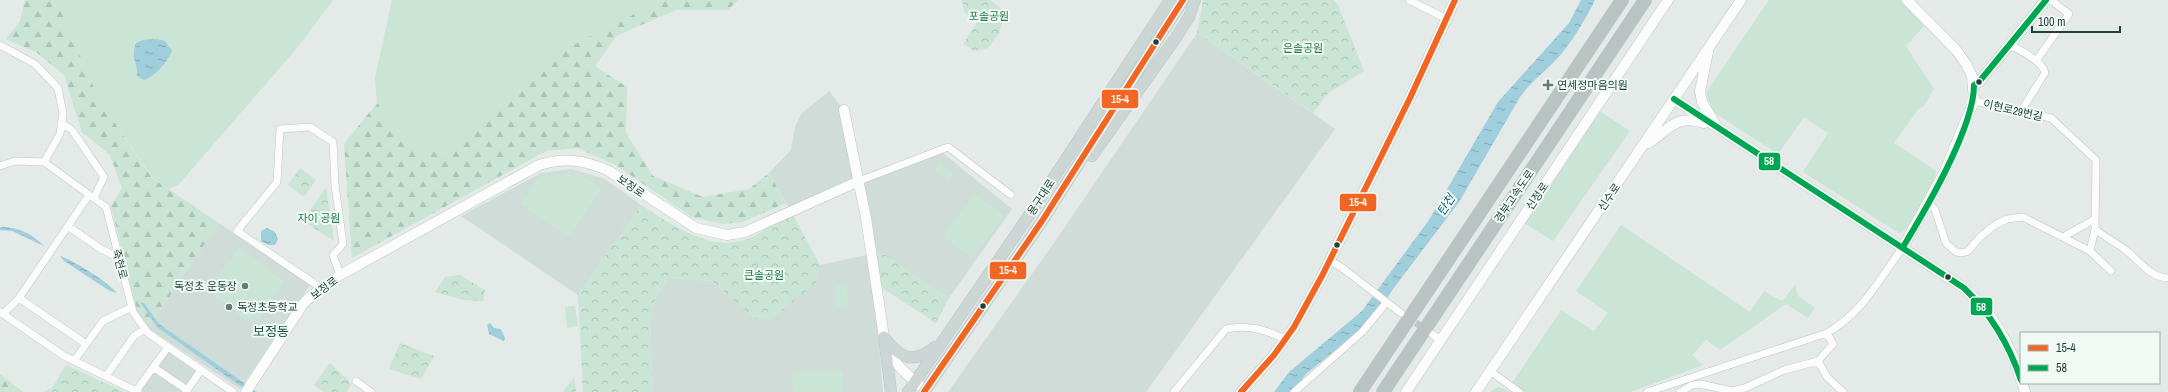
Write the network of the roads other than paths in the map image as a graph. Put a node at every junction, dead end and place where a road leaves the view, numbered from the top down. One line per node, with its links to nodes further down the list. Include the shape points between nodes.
1 (1165, 0): 15 (main road)
2 (1170, 0): 15 (main road, 용구대로)
3 (1174, 0): 17 (main road, via 1157,28)
4 (1183, 0): 17 (main road, 용구대로)
5 (1195, 0): 36 (main road, via 1189,17 1124,114)
6 (1409, 0): 16 (street)
7 (1455, 0): 16 (street)
8 (1622, 0): 87 (highway, 경부고속도로)
9 (1645, 0): 88 (highway, 경부고속도로)
10 (1668, 0): 60 (street, 신정로)
11 (1741, 0): 20 (street, 신수로)
12 (1907, 0): 22 (street, via 1961,57)
13 (2046, 0): 18 (street, 이현로29번길)
14 (2051, 0): 21 (street, via 2069,14)
15 (1162, 12): 54 (main road, 용구대로, via 1032,211)
16 (1445, 18): 44 (street, via 1410,98)
17 (1156, 40): 36 (main road, 용구대로)
18 (2009, 44): 21 (street); 22 (street, 이현로29번길)
19 (0, 45): 27 (street, via 34,64 58,88 63,114)
20 (1709, 48): 23 (street, 신수로); 28 (street, via 1700,91 1702,102)
21 (2036, 61): 26 (street, via 2044,68 2045,73)
22 (1974, 85): 24 (street, 이현로29번길)
23 (1674, 99): 28 (street); 29 (street, 신수로)
24 (1974, 101): 26 (street, 이현로29번길); 35 (street, 이현로29번길, via 1948,166)
25 (844, 110): 32 (street)
26 (2021, 111): 37 (street, 이현로29번길, via 2051,118 2096,160)
27 (62, 123): 30 (street, via 60,134); 34 (street, via 72,130 104,178)
28 (1716, 127): 29 (street, via 1693,120 1682,120); 41 (street)
29 (1644, 146): 69 (street, 신수로)
30 (44, 162): 31 (street, via 15,161); 34 (street, 죽현로)
31 (0, 166)
32 (859, 181): 33 (street, via 948,147); 46 (street, 보정로, via 745,232 727,235 696,228 595,164 572,159 555,160 539,164); 58 (street)
33 (1011, 195)
34 (91, 196): 38 (street); 43 (street, 죽현로, via 106,207)
35 (1929, 203): 40 (street, via 1935,210 1946,243 1956,252 1968,251 1987,230 2014,218 2030,220); 41 (street, 이현로29번길)
36 (1051, 208): 67 (main road, 용구대로)
37 (2095, 219): 39 (street); 40 (street)
38 (69, 227): 43 (street); 49 (street)
39 (2095, 229): 42 (street); 47 (street, via 2126,250 2150,272)
40 (2062, 237): 42 (street)
41 (1903, 247): 56 (street, via 1859,308 1846,321); 71 (street, via 1955,281 1981,304 2004,335)
42 (2090, 251): 45 (street)
43 (119, 258): 51 (street, 죽현로)
44 (1329, 260): 50 (street); 59 (street)
45 (2111, 271)
46 (340, 275): 48 (street, 보정로); 48 (street, via 333,255 343,244 335,185 333,142 310,127 280,129 277,182 237,231)
47 (2168, 278)
48 (322, 288): 74 (street, 보정로, via 303,304)
49 (19, 298): 52 (street); 62 (street)
50 (1384, 301): 53 (street); 86 (street, via 1362,332)
51 (132, 307): 55 (street, 죽현로); 62 (street, via 103,321)
52 (1, 313): 64 (street)
53 (1401, 313)
54 (952, 326): 61 (main road, 용구대로); 67 (main road, via 954,336 934,366)
55 (145, 329): 63 (street, 죽현로); 70 (street, via 134,336)
56 (1826, 333): 65 (street, via 1834,344); 75 (street)
57 (1432, 334): 60 (street)
58 (884, 337): 61 (main road, via 896,352 913,358 927,353); 73 (street, via 895,364); 82 (main road)
59 (1285, 339): 84 (street, via 1253,328 1226,329); 85 (street)
60 (1441, 340): 89 (street, 신정로)
61 (942, 341): 73 (main road, 용구대로)
62 (86, 344): 64 (street)
63 (168, 347): 66 (street); 68 (street, 죽현로)
64 (74, 361): 70 (street)
65 (1818, 361): 79 (street, via 1784,370 1745,388); 95 (street, via 1827,377)
66 (153, 367): 76 (street); 77 (street)
67 (940, 368): 78 (main road, 용구대로)
68 (201, 370): 77 (street); 80 (street, 죽현로)
69 (1490, 371): 90 (street, 신수로); 91 (street)
70 (106, 376): 76 (street)
71 (2020, 377)
72 (356, 381): 81 (street)
73 (915, 382): 78 (street); 83 (main road, 용구대로)
74 (248, 388)
75 (1655, 389): 92 (street); 93 (street)
76 (137, 391)
77 (186, 391)
78 (924, 391)
79 (1732, 391): 94 (street, via 1700,384 1692,385)
80 (233, 392)
81 (371, 392)
82 (891, 392)
83 (908, 392)
84 (1174, 392)
85 (1241, 392)
86 (1294, 392)
87 (1360, 392)
88 (1383, 392)
89 (1406, 392)
90 (1476, 392)
91 (1519, 392)
92 (1647, 392)
93 (1667, 392)
94 (1680, 392)
95 (1843, 392)

